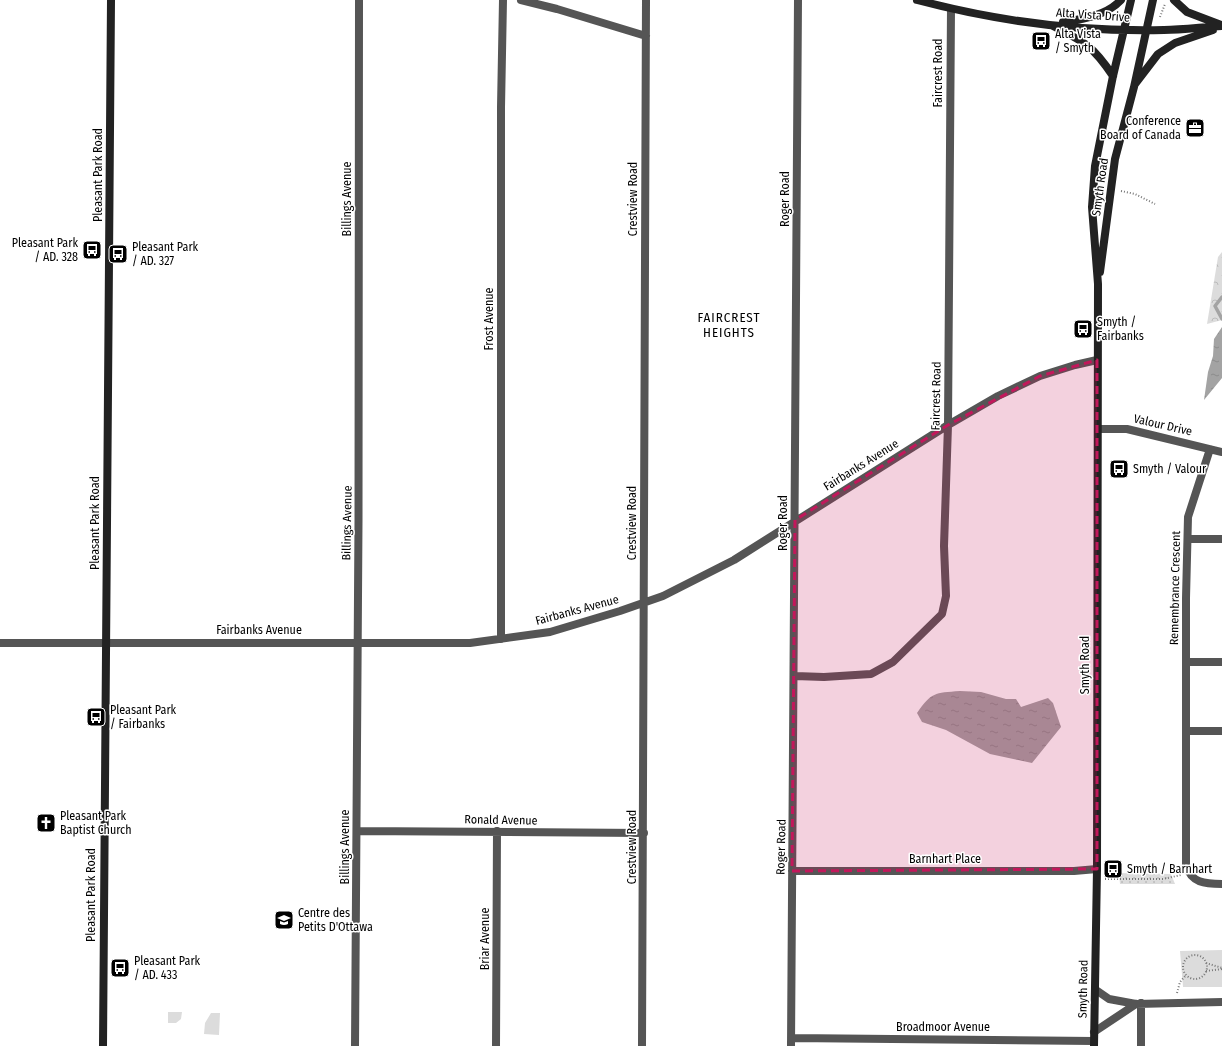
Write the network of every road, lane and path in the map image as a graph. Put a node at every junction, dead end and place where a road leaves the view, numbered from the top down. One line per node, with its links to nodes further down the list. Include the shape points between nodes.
1 (111, 0): 35 (main road, Pleasant Park Road)
2 (358, 0): 36 (street, Billings Avenue, via 360,472)
3 (503, 0): 33 (street, Frost Avenue)
4 (521, 0): 18 (street)
5 (646, 0): 18 (street, Crestview Road)
6 (798, 0): 29 (street, Roger Road)
7 (917, 0): 12 (main road, Alta Vista Drive)
8 (1121, 0): 14 (main road, via 1112,8 1087,19)
9 (1131, 0): 16 (main road, Smyth Road)
10 (1153, 0): 17 (main road, Smyth Road)
11 (1170, 1): 13 (path); 15 (main road, via 1186,12)
12 (951, 9): 14 (main road, Alta Vista Drive); 25 (street, Faircrest Road)
13 (1160, 17)
14 (1048, 24): 16 (main road, Alta Vista Drive); 19 (main road, via 1084,42 1098,54)
15 (1222, 26): 17 (main road, Alta Vista Drive); 20 (main road, via 1175,43 1164,50 1154,59)
16 (1124, 30): 17 (main road, Alta Vista Drive); 19 (main road, Smyth Road)
17 (1146, 30): 20 (main road, Smyth Road)
18 (646, 36): 32 (street, Crestview Road)
19 (1113, 76): 23 (main road, Smyth Road, via 1096,166 1092,207)
20 (1134, 87): 23 (main road, Smyth Road, via 1115,159)
21 (1118, 190): 22 (path, via 1135,194)
22 (1155, 204)
23 (1098, 284): 24 (main road, Smyth Road)
24 (1097, 360): 25 (street, Fairbanks Avenue, via 1040,376 998,396); 26 (main road, Smyth Road)
25 (948, 425): 29 (street, Fairbanks Avenue); 39 (street, Faircrest Road, via 944,546 946,596 942,614 893,662 871,674)
26 (1098, 429): 27 (street, Valour Drive, via 1126,429); 45 (main road, Smyth Road)
27 (1210, 449): 28 (street, Valour Drive); 30 (street, Remembrance Crescent, via 1188,517)
28 (1222, 452)
29 (795, 520): 32 (street, Fairbanks Avenue, via 734,560 663,596); 39 (street, Roger Road)
30 (1188, 539): 31 (street); 37 (street, Remembrance Crescent)
31 (1222, 539)
32 (644, 602): 33 (street, Fairbanks Avenue, via 550,632); 44 (street, Crestview Road)
33 (501, 639): 36 (street, Fairbanks Avenue, via 470,643)
34 (0, 642): 35 (street, Fairbanks Avenue)
35 (106, 642): 36 (street, Fairbanks Avenue); 60 (main road, Pleasant Park Road)
36 (357, 642): 42 (street, Billings Avenue)
37 (1186, 662): 38 (street); 40 (street, Remembrance Crescent)
38 (1222, 662)
39 (795, 676): 46 (street, Roger Road)
40 (1186, 731): 41 (street); 47 (street, Remembrance Crescent, via 1186,865)
41 (1222, 731)
42 (357, 830): 43 (street, Ronald Avenue); 61 (street, Billings Avenue)
43 (497, 832): 44 (street, Ronald Avenue); 62 (street, Briar Avenue)
44 (644, 833): 63 (street, Crestview Road)
45 (1097, 869): 46 (street, Barnhart Place); 48 (main road, Smyth Road)
46 (792, 871): 59 (street, Roger Road)
47 (1190, 873): 48 (path, via 1163,879); 49 (street, via 1200,882)
48 (1097, 879): 54 (main road, Smyth Road)
49 (1222, 884)
50 (1206, 963): 51 (path); 52 (path); 53 (path, via 1200,957 1188,957 1183,964)
51 (1222, 968): 52 (path)
52 (1206, 971): 53 (path, via 1195,979)
53 (1186, 975): 55 (path, via 1180,982)
54 (1096, 990): 57 (street, via 1109,999); 58 (main road, Smyth Road)
55 (1176, 1002): 56 (street); 57 (street)
56 (1222, 1002)
57 (1138, 1003): 58 (street); 64 (street)
58 (1094, 1040): 59 (street, Broadmoor Avenue)
59 (792, 1042)
60 (103, 1046)
61 (355, 1046)
62 (496, 1046)
63 (642, 1046)
64 (1141, 1046)

